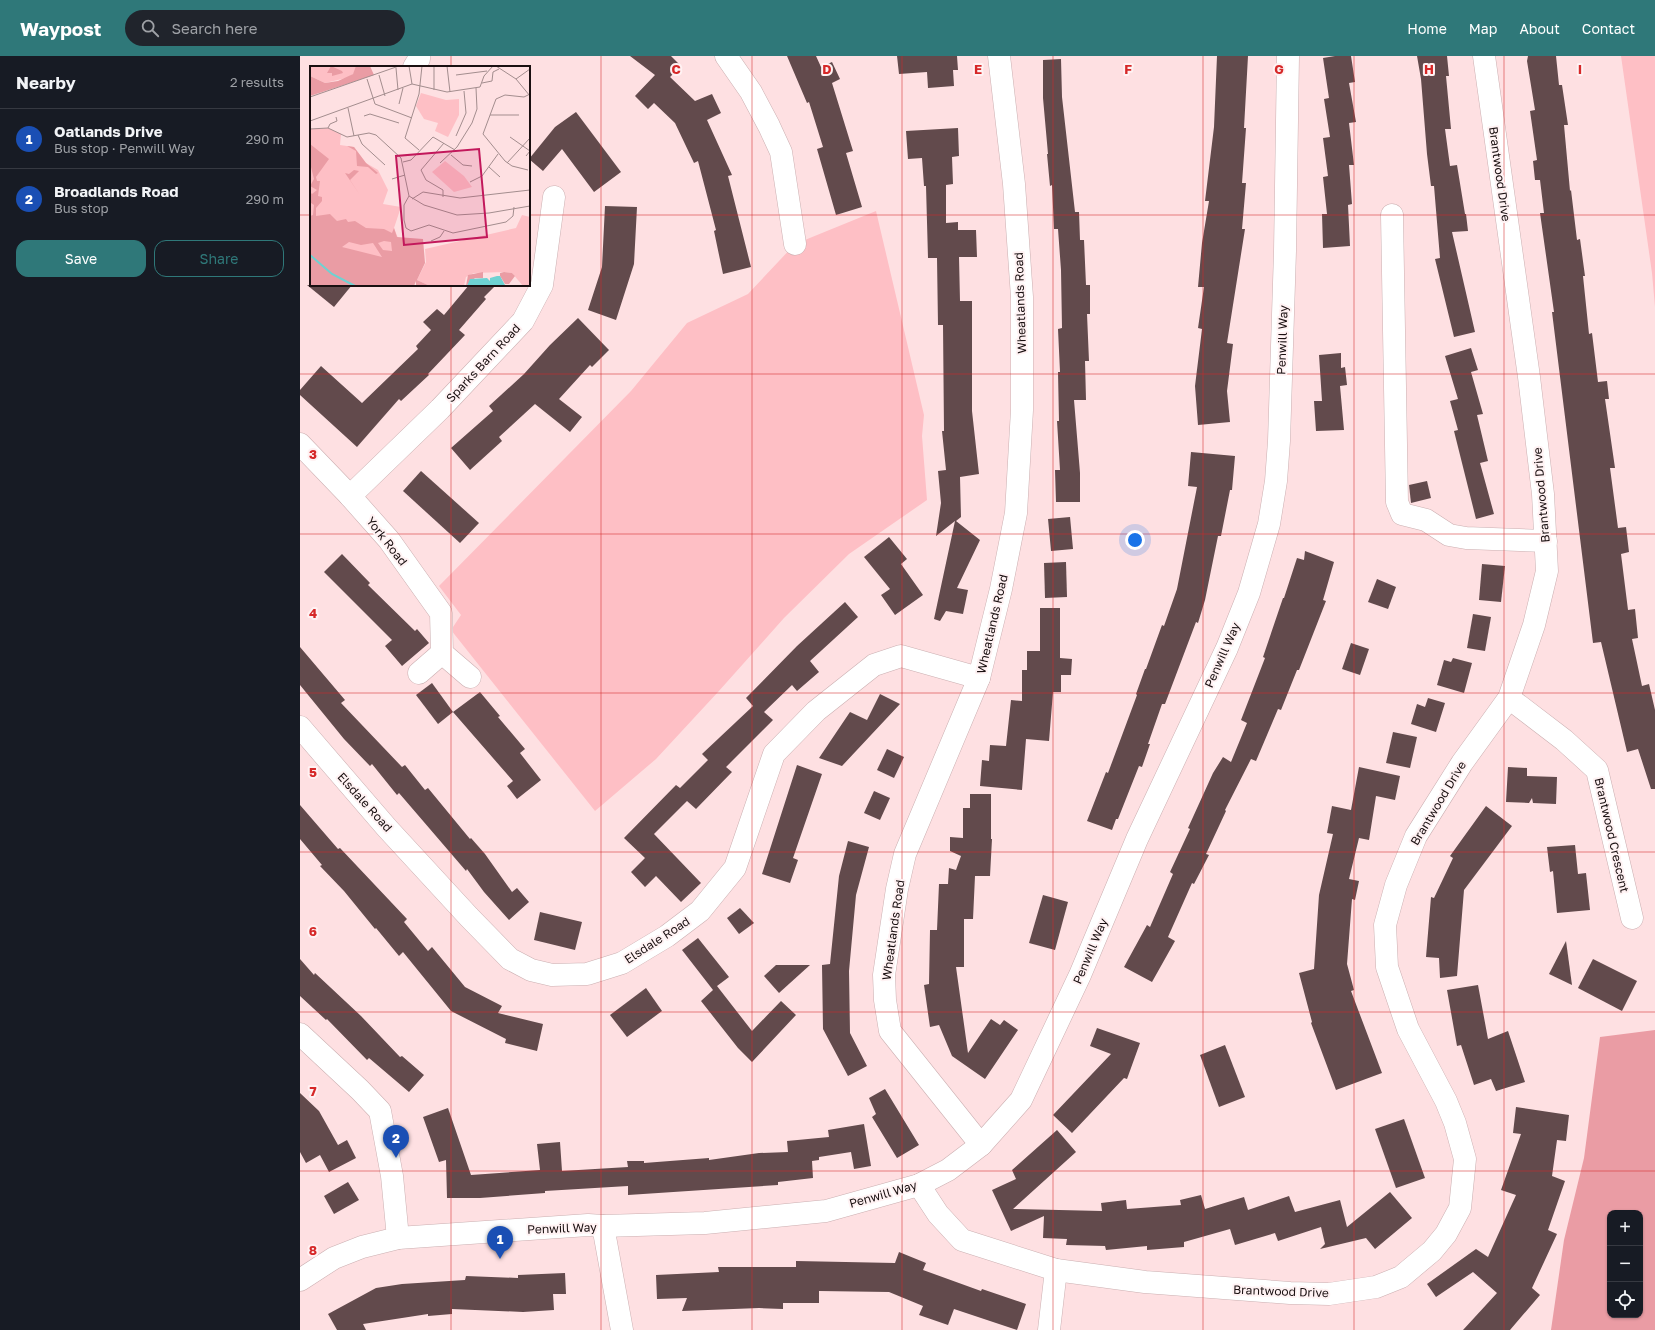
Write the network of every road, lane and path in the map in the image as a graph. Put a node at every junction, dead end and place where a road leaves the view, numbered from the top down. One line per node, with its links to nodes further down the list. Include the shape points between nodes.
1 (419, 56): 6 (street)
2 (726, 56): 9 (street, via 751,92 781,152)
3 (999, 56): 16 (street, Wheatlands Road, via 1014,184 1022,297 1022,410 1016,513 1002,589)
4 (1288, 56): 21 (street, Penwill Way, via 1279,441 1269,524 1249,593 1227,648 1138,839 1080,975 1021,1100)
5 (1484, 56): 12 (street, Brantwood Drive, via 1543,494)
6 (415, 66)
7 (554, 197): 11 (street, Sparks Barn Road, via 542,285 523,321 440,409)
8 (1392, 215): 12 (street, via 1397,502 1402,514 1426,520 1454,536)
9 (795, 244)
10 (300, 444): 11 (street, York Road)
11 (350, 496): 13 (street, York Road, via 389,540 441,613)
12 (1546, 541): 17 (street, Brantwood Drive, via 1547,571 1534,625)
13 (442, 653): 14 (street); 15 (street)
14 (419, 672)
15 (470, 678)
16 (980, 678): 18 (street, Elsdale Road, via 901,656 874,665 816,711 774,754 735,868 700,911 667,936 622,963 587,974 552,975 531,970 510,959 387,828); 21 (street, Wheatlands Road, via 905,854 884,975 890,1031)
17 (1509, 698): 19 (street, Brantwood Crescent, via 1564,740 1596,770); 25 (street, Brantwood Drive, via 1462,763 1416,836 1396,885 1385,925 1387,967 1408,1029 1446,1101 1465,1159 1460,1208 1446,1234 1432,1251 1401,1277 1376,1287 1329,1294 1145,1282)
18 (300, 727)
19 (1632, 918)
20 (300, 1034): 24 (street, via 380,1111 392,1176)
21 (981, 1145): 22 (street, Penwill Way, via 948,1170)
22 (919, 1185): 23 (street, Penwill Way, via 826,1211 704,1223); 25 (street, Brantwood Drive, via 938,1214 962,1240)
23 (603, 1226): 24 (street, Penwill Way); 27 (street)
24 (398, 1238): 26 (street, Penwill Way, via 362,1247 334,1258)
25 (1056, 1270): 28 (street)
26 (300, 1280)
27 (622, 1330)
28 (1048, 1330)

